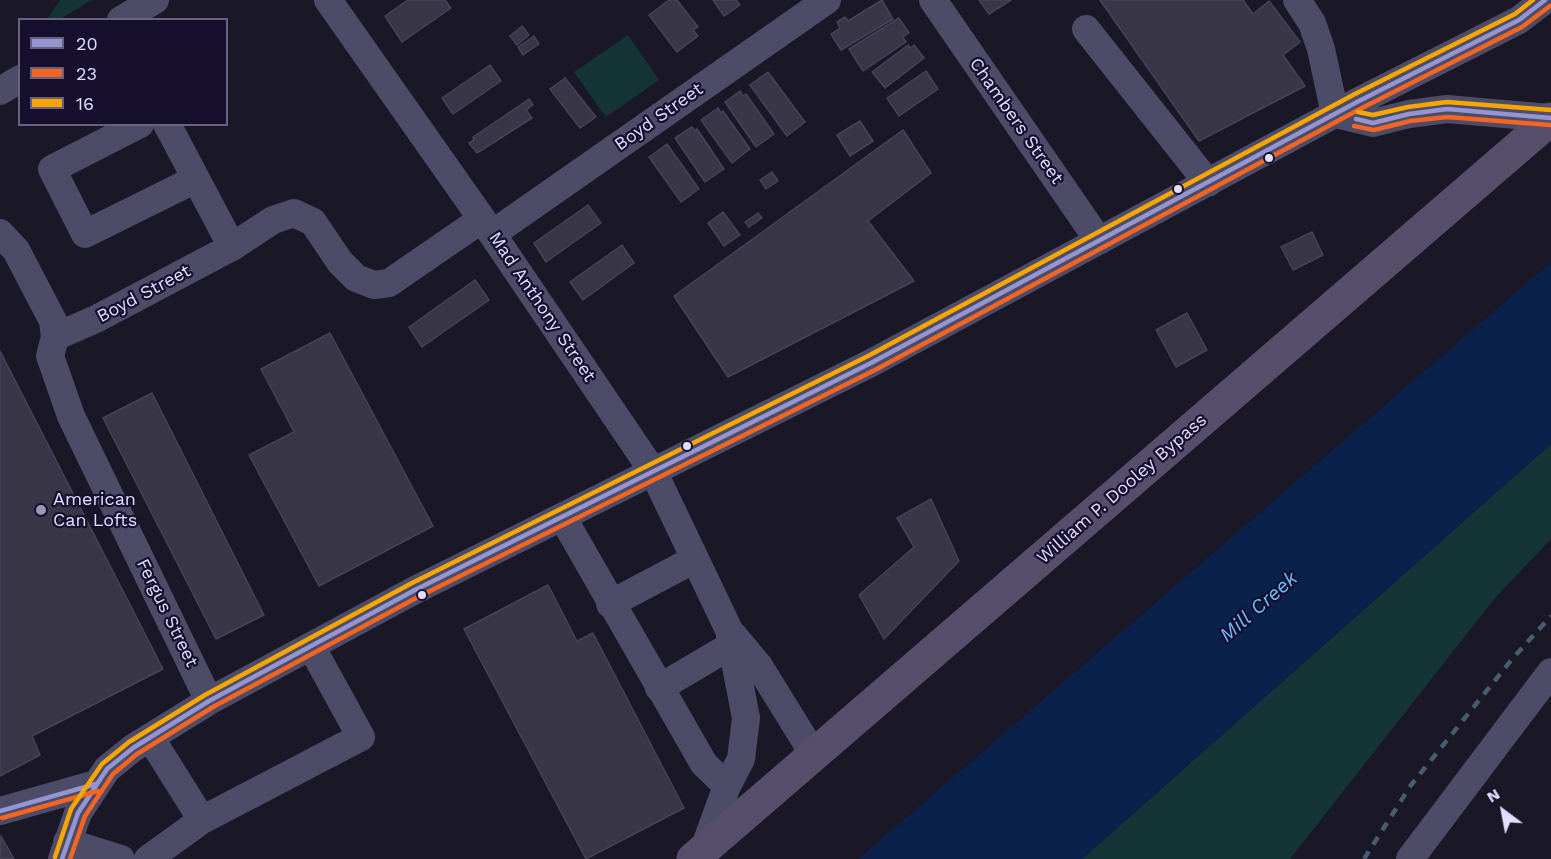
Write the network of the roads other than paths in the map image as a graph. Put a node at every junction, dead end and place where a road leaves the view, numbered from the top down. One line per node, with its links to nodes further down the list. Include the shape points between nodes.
1 (154, 0): 7 (street)
2 (328, 0): 17 (street, Mad Anthony Street)
3 (826, 0): 17 (street, Boyd Street)
4 (933, 0): 19 (street, Chambers Street)
5 (1297, 0): 11 (street, via 1312,23 1321,49)
6 (1545, 0): 11 (street, via 1519,20)
7 (125, 18)
8 (1086, 29): 16 (street)
9 (18, 80): 10 (street)
10 (0, 91)
11 (1335, 114): 12 (street, via 1373,123 1447,109); 16 (street)
12 (1551, 119): 32 (main road, William P. Dooley Bypass)
13 (136, 126): 15 (street, via 52,169 85,234)
14 (168, 126): 15 (street)
15 (196, 179): 20 (street)
16 (1208, 183): 19 (street)
17 (487, 226): 20 (street, Boyd Street, via 389,283 374,285 356,278 313,222 294,213 273,220); 22 (street, Mad Anthony Street)
18 (0, 233): 21 (street, Fergus Street, via 21,260 53,321)
19 (1099, 241): 22 (street)
20 (232, 248): 21 (street, Boyd Street)
21 (55, 337): 30 (street, Fergus Street, via 51,356 71,416)
22 (654, 473): 23 (street); 24 (street, Mad Anthony Street)
23 (563, 518): 25 (street); 27 (street)
24 (694, 559): 25 (street); 26 (street, Mad Anthony Street)
25 (610, 604): 29 (street)
26 (731, 638): 29 (street); 32 (street, Mad Anthony Street, via 759,666); 34 (street, Mad Anthony Street, via 746,718 741,759)
27 (311, 646): 30 (street); 36 (street, via 361,737)
28 (1551, 672): 41 (street)
29 (659, 688): 34 (street, via 704,764)
30 (209, 701): 31 (street)
31 (150, 737): 33 (street, via 107,769); 36 (street)
32 (814, 755): 38 (main road, William P. Dooley Bypass)
33 (96, 784): 35 (street); 37 (street, via 78,813)
34 (727, 786): 38 (street, Mad Anthony Street)
35 (0, 811)
36 (202, 820): 40 (street)
37 (64, 850): 39 (street)
38 (699, 854)
39 (121, 859)
40 (148, 859)
41 (1410, 859)

